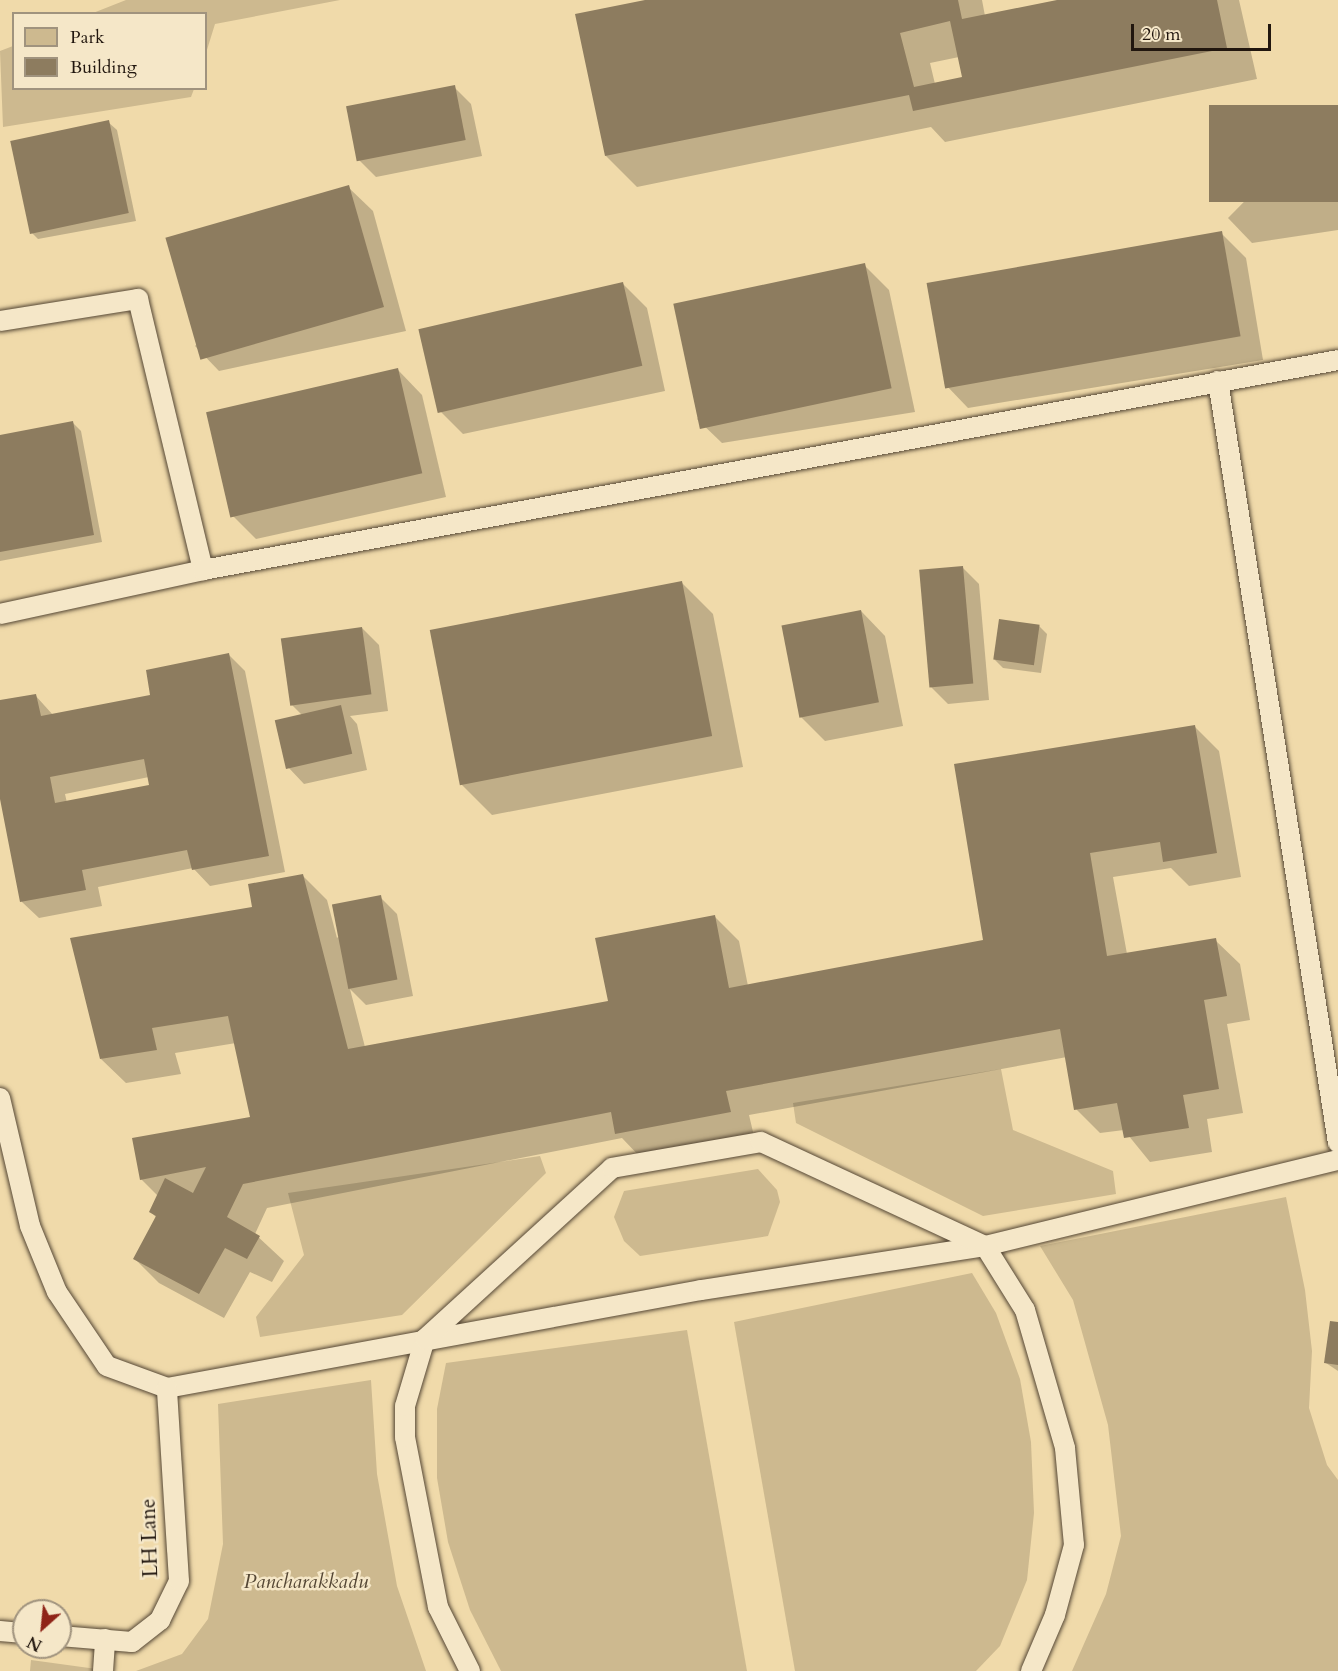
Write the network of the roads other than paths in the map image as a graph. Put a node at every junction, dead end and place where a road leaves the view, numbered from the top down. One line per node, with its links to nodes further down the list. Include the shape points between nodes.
1 (0, 321): 4 (lane, via 138,299)
2 (1338, 360): 3 (lane)
3 (1218, 381): 4 (lane); 7 (lane)
4 (203, 570): 5 (lane)
5 (0, 614)
6 (0, 1098): 11 (lane, via 30,1227 57,1292 107,1366)
7 (1338, 1143)
8 (1338, 1160): 9 (lane)
9 (985, 1246): 10 (lane); 10 (lane, via 761,1142 612,1168); 16 (lane, via 1025,1310 1065,1448 1074,1545 1054,1615)
10 (425, 1339): 11 (lane); 15 (lane, via 405,1406 405,1437 438,1607)
11 (167, 1388): 13 (lane, LH Lane, via 179,1581 160,1620 141,1635 132,1642)
12 (72, 1637): 13 (lane, LH Lane)
13 (105, 1639): 14 (lane)
14 (103, 1671)
15 (470, 1671)
16 (1031, 1671)

